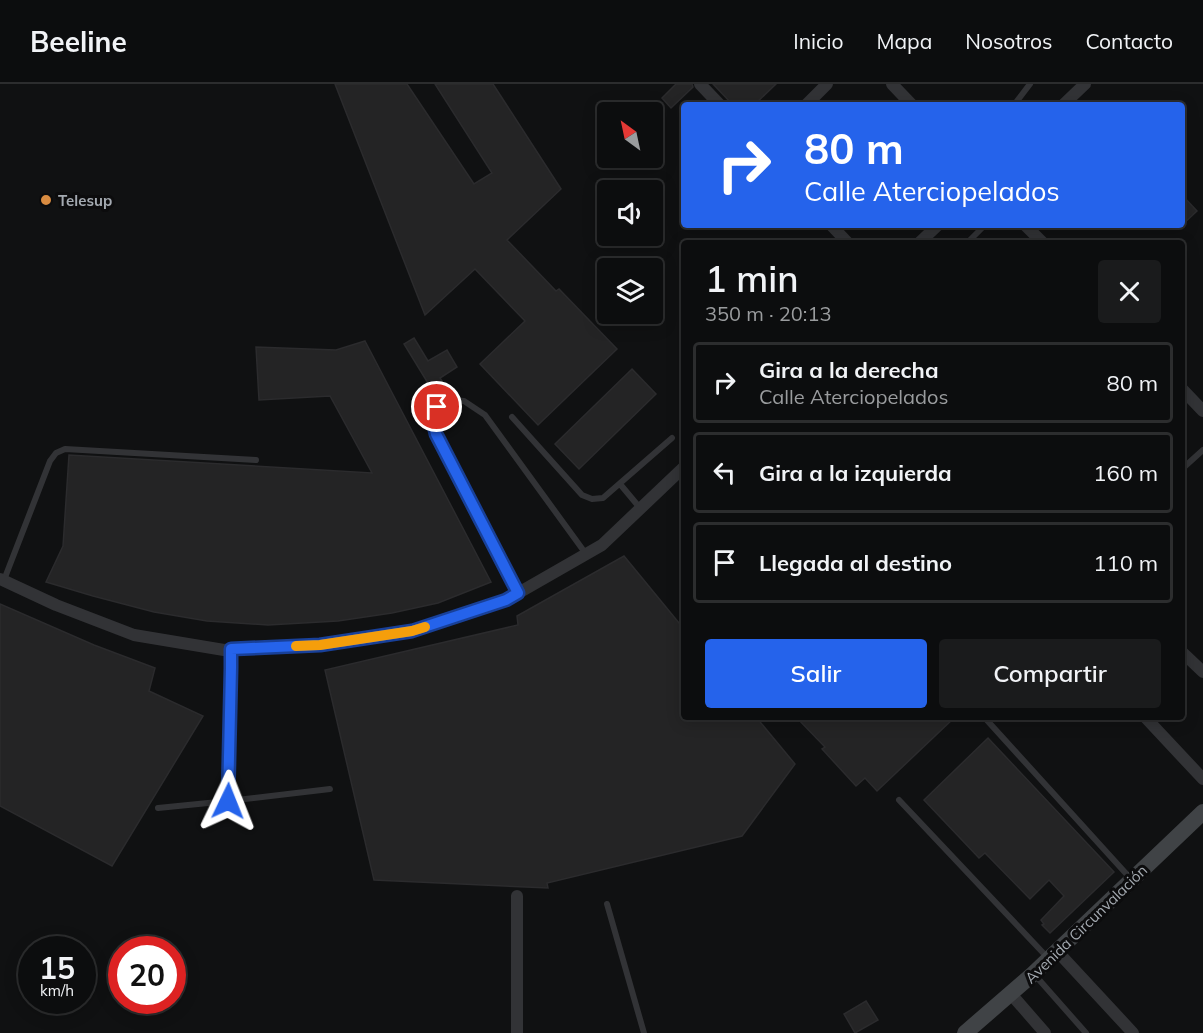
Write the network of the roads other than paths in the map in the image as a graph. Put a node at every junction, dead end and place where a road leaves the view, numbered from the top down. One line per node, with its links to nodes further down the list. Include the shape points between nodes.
1 (700, 84): 6 (street)
2 (827, 84): 7 (street)
3 (892, 84): 8 (street)
4 (1030, 84): 9 (lane)
5 (1084, 84): 10 (street)
6 (717, 102)
7 (809, 102)
8 (909, 102)
9 (1016, 102)
10 (1066, 102)
11 (834, 228): 15 (street)
12 (935, 228): 16 (street)
13 (982, 228): 17 (lane)
14 (1028, 228): 18 (street)
15 (845, 240)
16 (922, 240)
17 (970, 240)
18 (1039, 240)
19 (1185, 392): 20 (street)
20 (1203, 411)
21 (512, 417): 27 (lane, via 582,495 603,498)
22 (672, 438): 27 (lane)
23 (1203, 450): 25 (lane)
24 (256, 460): 30 (lane, via 64,449 50,460)
25 (1185, 466)
26 (681, 470): 28 (street)
27 (620, 484): 28 (lane)
28 (640, 509): 29 (street, via 602,545)
29 (586, 554): 31 (street); 31 (lane, via 484,416 464,401 450,400 437,407 432,418 436,434)
30 (2, 580): 32 (street, via 134,635)
31 (518, 593): 32 (street, via 412,631 320,645)
32 (231, 649): 40 (lane)
33 (1185, 655): 34 (street)
34 (1203, 672)
35 (987, 720): 43 (lane)
36 (1148, 720): 37 (street)
37 (1203, 779)
38 (330, 789): 40 (lane)
39 (900, 800): 46 (lane, via 1040,948)
40 (228, 801): 41 (lane)
41 (158, 808)
42 (1203, 812): 43 (street, Avenida Circunvalación)
43 (1132, 880): 46 (street, Avenida Circunvalación)
44 (517, 896): 49 (street)
45 (607, 904): 50 (lane)
46 (1053, 955): 47 (street, Avenida Circunvalación); 54 (street)
47 (1033, 974): 48 (street, Avenida Circunvalación); 53 (lane)
48 (1011, 994): 51 (street, Avenida Circunvalación); 52 (street)
49 (517, 1033)
50 (644, 1033)
51 (965, 1033)
52 (1046, 1033)
53 (1086, 1033)
54 (1133, 1033)

